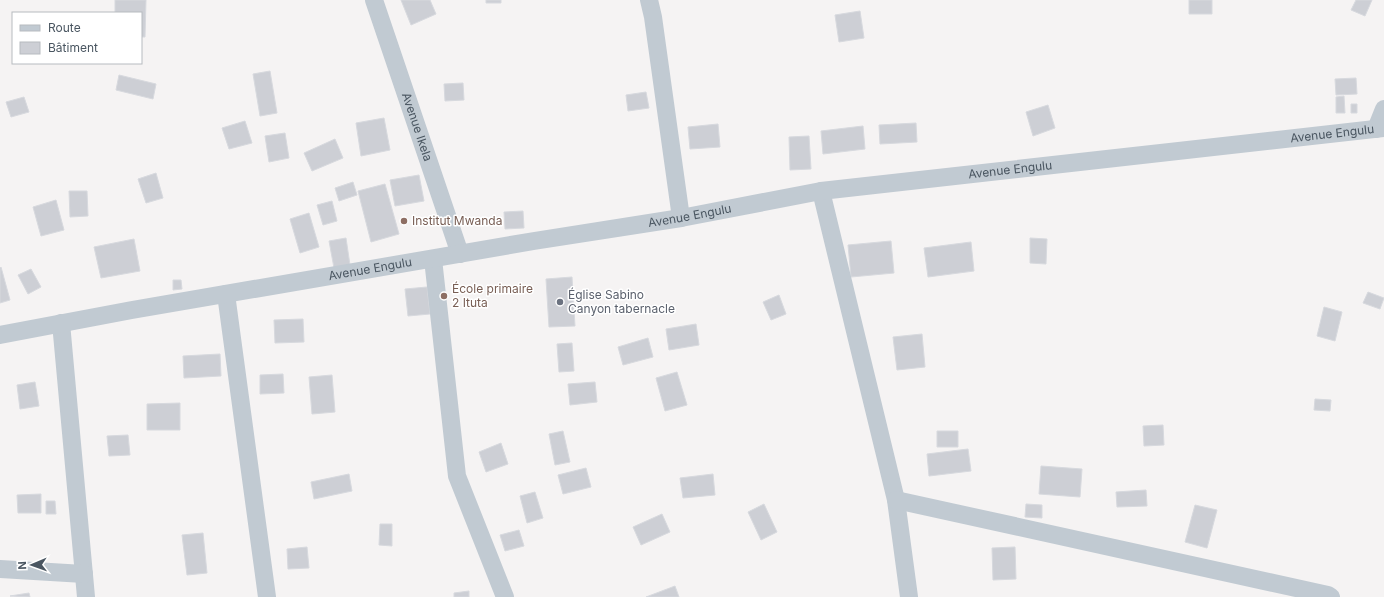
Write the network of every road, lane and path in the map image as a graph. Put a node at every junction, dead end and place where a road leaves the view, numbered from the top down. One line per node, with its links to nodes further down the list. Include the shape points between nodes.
1 (374, 0): 7 (street, Avenue Ikela)
2 (650, 0): 6 (street)
3 (1384, 109): 4 (street)
4 (1380, 128): 5 (street, Avenue Engulu)
5 (821, 191): 6 (street, Avenue Engulu); 12 (street)
6 (681, 218): 7 (street, Avenue Engulu)
7 (460, 254): 8 (street, Avenue Engulu)
8 (433, 258): 9 (street, Avenue Engulu); 17 (street, via 456,476)
9 (226, 294): 10 (street, Avenue Engulu); 16 (street)
10 (61, 323): 11 (street, Avenue Engulu); 14 (street)
11 (0, 335)
12 (896, 500): 18 (street); 19 (street)
13 (0, 569): 14 (street)
14 (84, 574): 15 (street)
15 (86, 597)
16 (267, 597)
17 (505, 597)
18 (909, 597)
19 (1331, 597)

